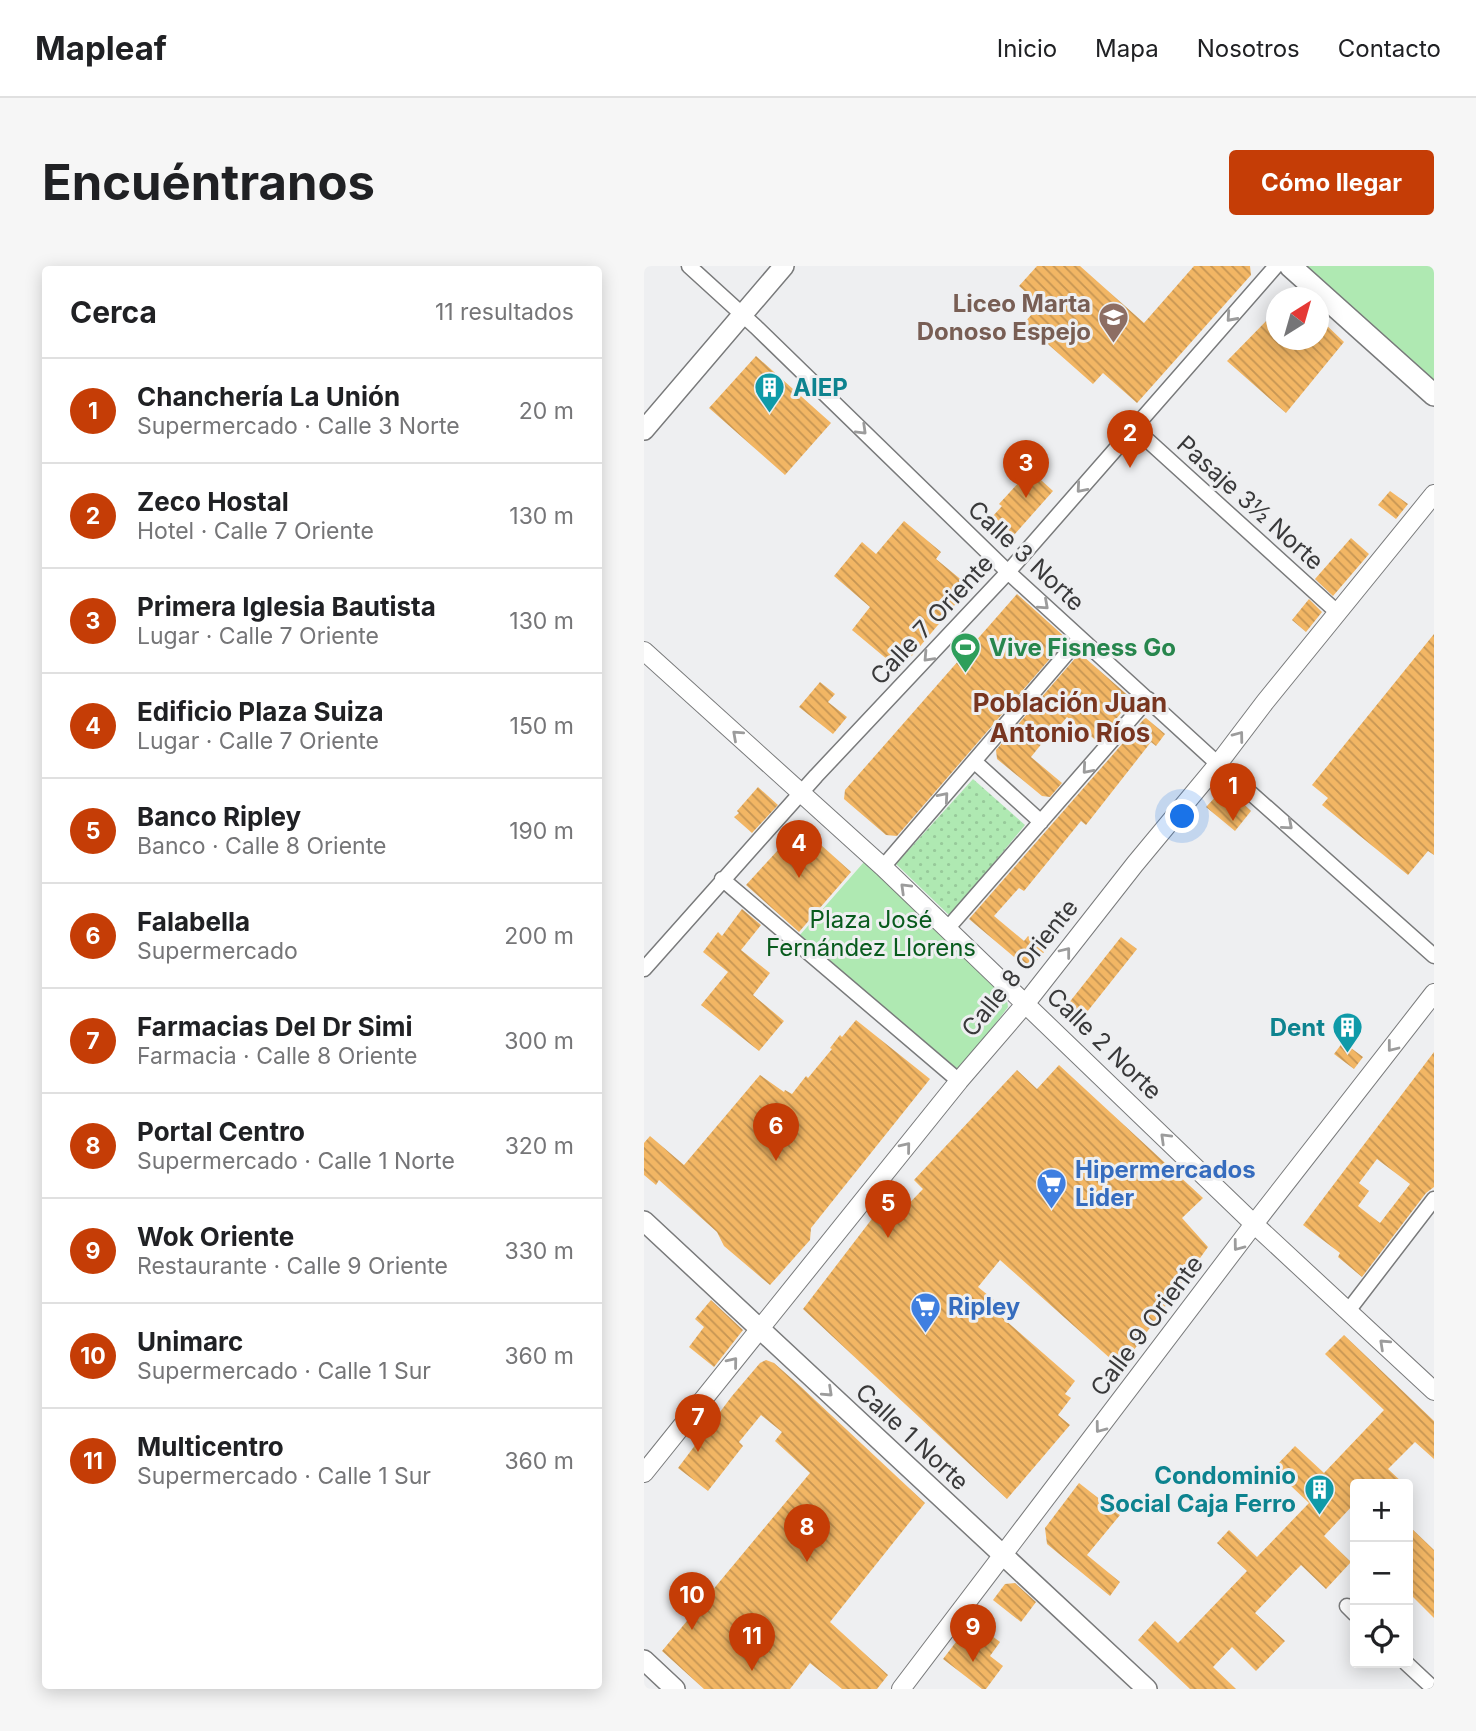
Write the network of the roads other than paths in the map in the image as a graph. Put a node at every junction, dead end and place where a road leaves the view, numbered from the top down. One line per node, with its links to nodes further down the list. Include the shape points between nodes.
1 (689, 266): 5 (street, Calle 3 Norte)
2 (784, 266): 5 (main road)
3 (1276, 266): 7 (street, Calle 7 Oriente, one-way to 7)
4 (1290, 266): 6 (main road)
5 (743, 315): 8 (main road); 10 (street, Calle 3 Norte, one-way to 10)
6 (1434, 396)
7 (1133, 427): 10 (street, Calle 7 Oriente, one-way to 10); 11 (street, Pasaje 3½ Norte)
8 (644, 430)
9 (1434, 494): 11 (street, Calle 8 Oriente)
10 (1008, 572): 12 (street, Calle 3 Norte, one-way to 12); 17 (street, Calle 7 Oriente, one-way to 17)
11 (1337, 612): 16 (street, Calle 8 Oriente, one-way to 11)
12 (1080, 638): 14 (street, Calle 3 Norte); 15 (street)
13 (644, 651): 17 (street, Calle 2 Norte, one-way to 13)
14 (1147, 699): 16 (street, Calle 3 Norte); 18 (street, one-way to 18)
15 (975, 762): 18 (street); 19 (street, one-way to 15)
16 (1218, 764): 22 (street, Calle 3 Norte, one-way to 22); 25 (street, Calle 8 Oriente, one-way to 16)
17 (800, 794): 19 (street, Calle 2 Norte); 20 (street, Calle 7 Oriente)
18 (1041, 822): 21 (street)
19 (883, 867): 21 (street, Calle 2 Norte, one-way to 19)
20 (722, 879): 23 (street, Calle 7 Oriente); 26 (street)
21 (947, 929): 25 (street, Calle 2 Norte)
22 (1434, 956)
23 (644, 969)
24 (1434, 993): 30 (street, Calle 9 Oriente, one-way to 30)
25 (1026, 1003): 26 (street, Calle 8 Oriente); 30 (street, Calle 2 Norte, one-way to 25)
26 (959, 1081): 32 (street, Calle 8 Oriente, one-way to 26)
27 (1434, 1199): 28 (street)
28 (1429, 1217): 31 (street)
29 (644, 1221): 32 (main road, Calle 1 Norte)
30 (1254, 1224): 31 (street, Calle 2 Norte); 35 (street, Calle 9 Oriente, one-way to 35)
31 (1348, 1311): 33 (street, Calle 2 Norte, one-way to 31)
32 (760, 1329): 34 (street, Calle 8 Oriente, one-way to 32); 35 (main road, Calle 1 Norte, one-way to 35)
33 (1434, 1391)
34 (644, 1473)
35 (1004, 1555): 39 (street, Calle 9 Oriente); 40 (main road, Calle 1 Norte)
36 (644, 1660): 38 (main road)
37 (1411, 1668): 41 (street)
38 (675, 1689)
39 (901, 1689)
40 (1147, 1689)
41 (1434, 1689)

